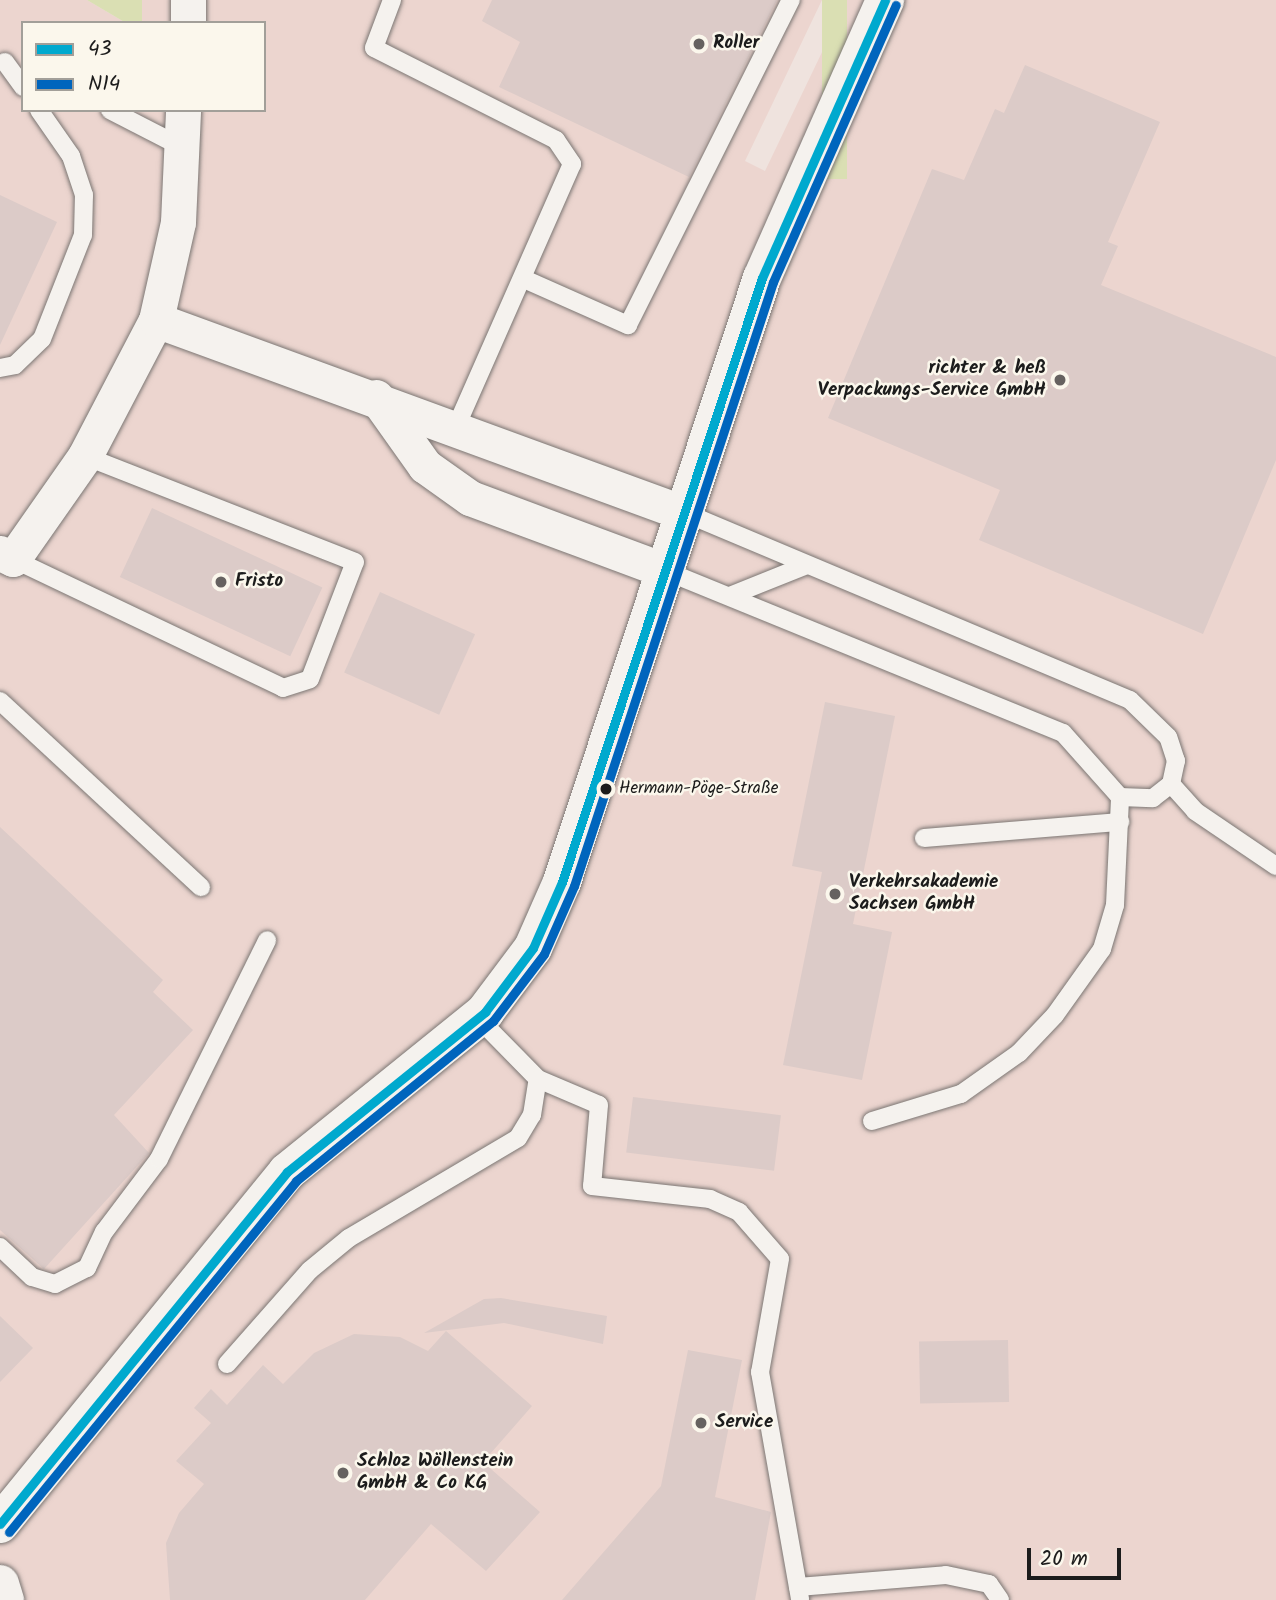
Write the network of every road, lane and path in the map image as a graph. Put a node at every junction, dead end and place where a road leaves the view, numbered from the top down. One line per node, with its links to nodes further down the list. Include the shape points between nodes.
1 (188, 0): 5 (street)
2 (392, 0): 13 (lane, via 374,48 556,139 572,164)
3 (792, 0): 13 (lane, via 628,325)
4 (885, 0): 19 (main road, via 762,278)
5 (188, 21)
6 (2, 61): 7 (lane); 8 (lane)
7 (21, 69)
8 (21, 85)
9 (40, 112): 15 (lane, via 71,156 84,195 83,235 42,339 15,365)
10 (114, 112): 12 (lane)
11 (183, 112): 12 (street)
12 (182, 147): 14 (street, via 177,222)
13 (524, 279): 17 (lane)
14 (156, 320): 16 (street); 18 (street)
15 (0, 369)
16 (376, 397): 17 (street); 22 (street, via 425,466 470,498)
17 (456, 427): 19 (street)
18 (85, 456): 20 (street); 20 (lane, via 355,562 310,679 283,688)
19 (681, 512): 21 (lane); 22 (main road)
20 (4, 564)
21 (807, 565): 23 (lane); 25 (lane, via 1130,700 1168,737 1177,761)
22 (661, 569): 23 (lane); 32 (main road, via 562,882 533,948)
23 (732, 595): 26 (lane, via 1063,733 1095,761)
24 (0, 701): 30 (lane)
25 (1171, 784): 26 (lane, via 1153,798); 29 (lane, via 1195,811)
26 (1120, 797): 27 (lane)
27 (1120, 822): 28 (lane); 34 (lane, via 1115,905 1102,949 1055,1015 1019,1053 961,1094)
28 (923, 838)
29 (1276, 866)
30 (201, 887)
31 (267, 940): 35 (lane, via 159,1159 104,1232 87,1268 55,1284 32,1277)
32 (478, 1018): 33 (lane); 37 (main road, via 287,1172)
33 (538, 1079): 36 (lane, via 532,1115 518,1138 349,1238 310,1270); 39 (lane, via 599,1105 592,1186 710,1199 739,1212 780,1259 760,1372)
34 (872, 1121)
35 (0, 1247)
36 (227, 1364)
37 (0, 1524)
38 (0, 1584): 40 (main road)
39 (799, 1594): 41 (lane, via 946,1575 989,1584)
40 (5, 1600)
41 (1000, 1600)

